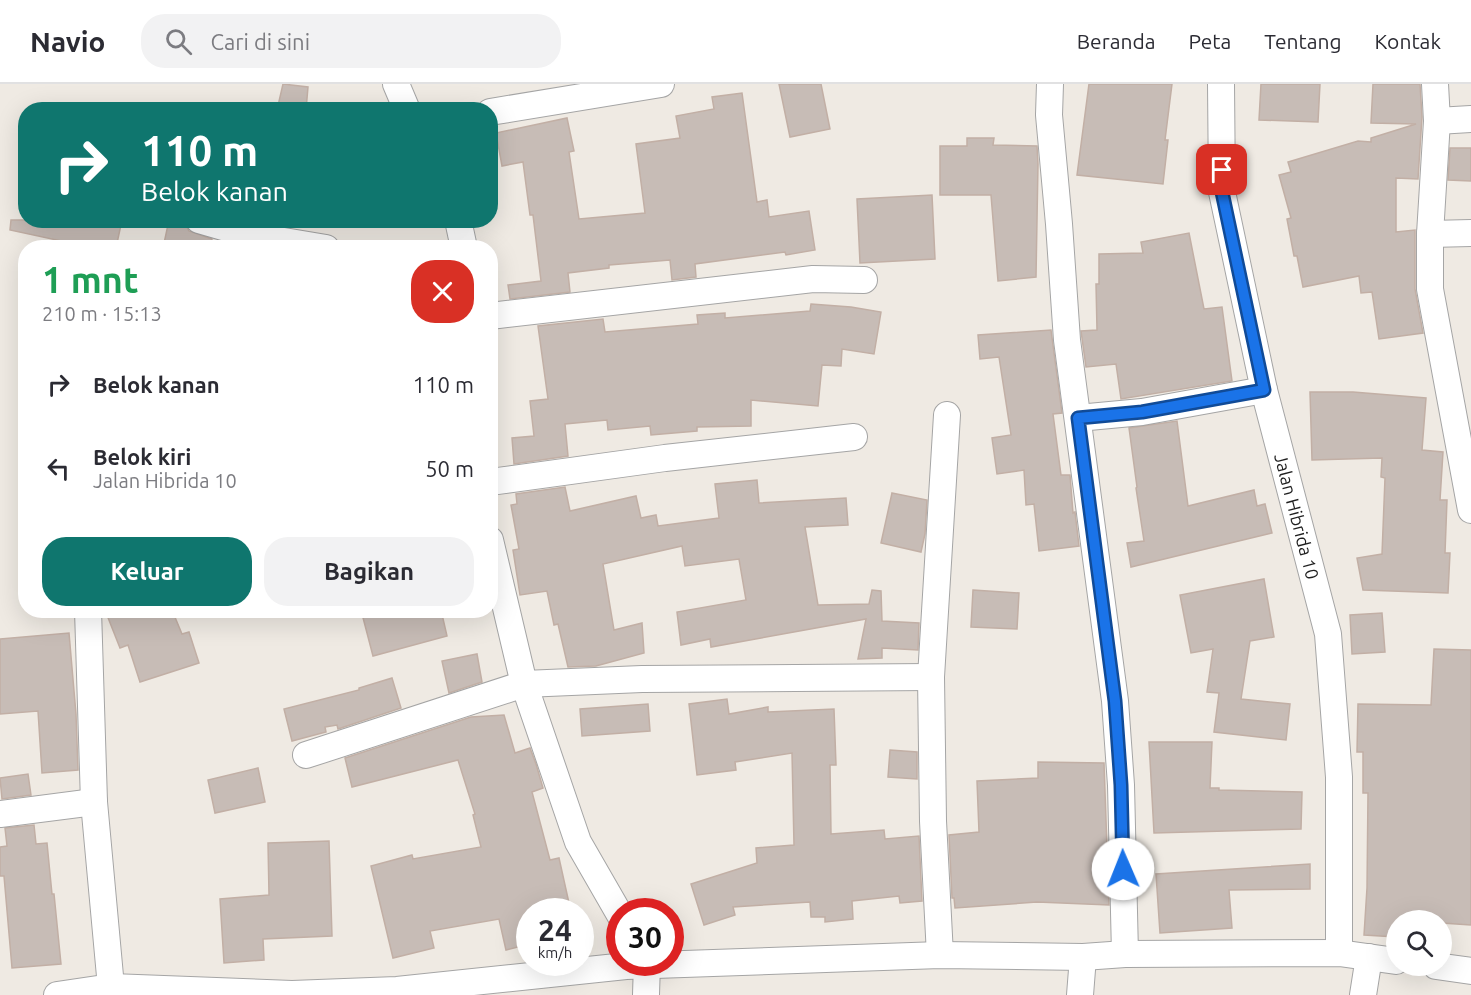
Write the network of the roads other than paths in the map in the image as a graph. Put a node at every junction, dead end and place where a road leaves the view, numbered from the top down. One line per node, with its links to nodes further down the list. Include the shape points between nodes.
1 (662, 84): 5 (street)
2 (1050, 84): 17 (street, via 1066,340)
3 (1221, 84): 15 (street, Jalan Hibrida 10, via 1222,192)
4 (1435, 84): 8 (street)
5 (605, 89): 6 (street)
6 (498, 110)
7 (1471, 119): 8 (street)
8 (1437, 121): 11 (street)
9 (226, 228): 12 (street)
10 (1471, 233): 11 (street)
11 (1431, 234): 20 (street, via 1430,289)
12 (278, 240)
13 (864, 280): 14 (street, via 813,279)
14 (498, 315)
15 (1264, 390): 17 (street, via 1142,412); 29 (street, Jalan Hibrida 10, via 1328,634 1339,777)
16 (947, 416): 23 (street)
17 (1078, 418): 30 (street, via 1115,701)
18 (855, 438): 19 (street)
19 (498, 481)
20 (1471, 510)
21 (498, 574): 24 (street)
22 (88, 618): 26 (street)
23 (931, 677): 24 (street); 31 (street)
24 (524, 684): 25 (street); 28 (street, via 578,842)
25 (306, 754)
26 (94, 802): 27 (street); 40 (street)
27 (0, 814)
28 (610, 898)
29 (1340, 952): 30 (street); 33 (street)
30 (1125, 954): 32 (street)
31 (940, 955): 32 (street); 35 (street)
32 (1083, 957): 45 (street)
33 (1369, 957): 34 (street); 46 (street)
34 (1386, 960)
35 (684, 963)
36 (1452, 968): 38 (street)
37 (606, 969): 41 (street)
38 (1471, 971)
39 (647, 976): 44 (street)
40 (111, 987): 42 (street); 43 (street)
41 (397, 993): 42 (street)
42 (292, 994)
43 (57, 995)
44 (646, 995)
45 (1080, 995)
46 (1363, 995)

